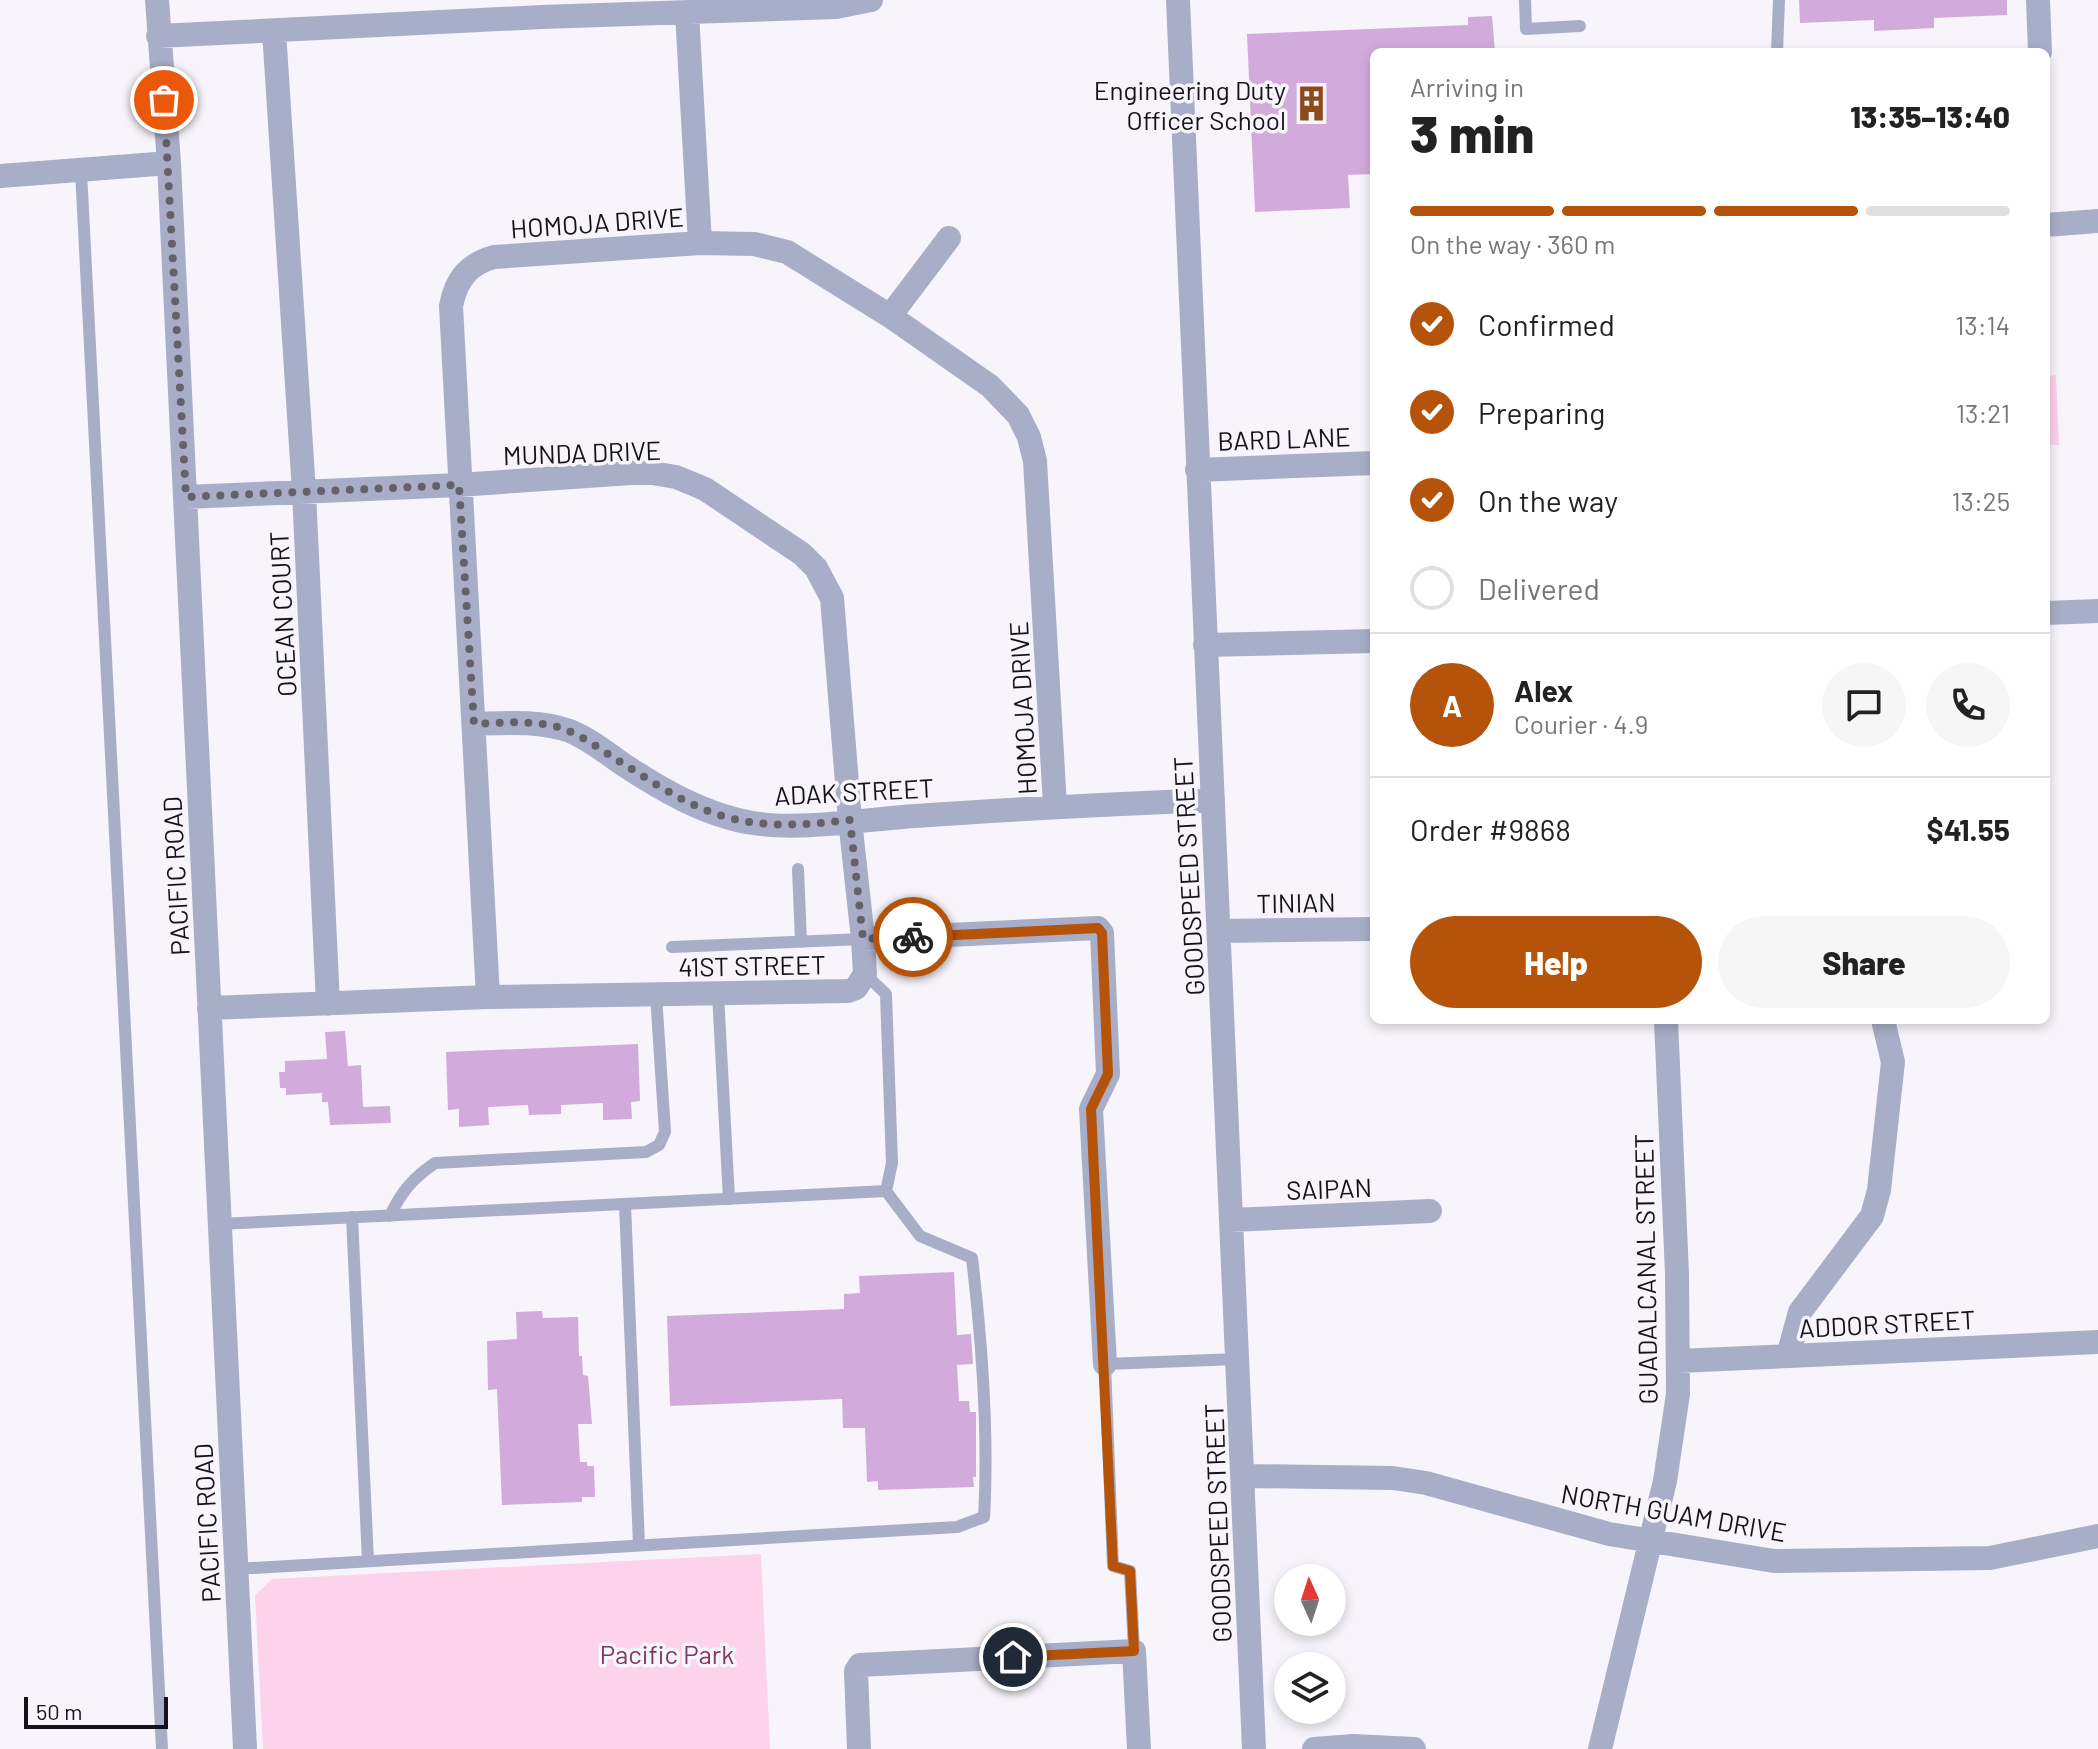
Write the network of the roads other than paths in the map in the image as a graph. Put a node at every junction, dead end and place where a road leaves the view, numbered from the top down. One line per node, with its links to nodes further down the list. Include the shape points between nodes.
1 (157, 0): 12 (street, PACIFIC ROAD)
2 (871, 0): 7 (street)
3 (1178, 0): 24 (street, GOODSPEED STREET)
4 (1525, 0): 10 (lane, via 1526,29)
5 (1779, 0): 13 (lane)
6 (2038, 0): 14 (street)
7 (836, 3): 9 (street)
8 (542, 9): 9 (street); 11 (street)
9 (687, 13): 21 (street)
10 (1580, 26)
11 (274, 31): 12 (street); 26 (street, OCEAN COURT)
12 (158, 36): 15 (street, PACIFIC ROAD)
13 (1777, 48)
14 (2040, 48)
15 (169, 163): 16 (street); 27 (street, PACIFIC ROAD)
16 (81, 171): 17 (street); 70 (lane)
17 (0, 176)
18 (2098, 221): 19 (street)
19 (2050, 225)
20 (949, 238): 22 (street)
21 (700, 243): 22 (street, HOMOJA DRIVE, via 772,246); 25 (street, HOMOJA DRIVE, via 494,257 470,268 454,290 451,306)
22 (890, 316): 34 (street, HOMOJA DRIVE, via 1002,396 1029,437 1037,472)
23 (1370, 463): 24 (street, BARD LANE)
24 (1197, 470): 31 (street, GOODSPEED STREET)
25 (459, 485): 26 (street, MUNDA DRIVE); 32 (street, HOMOJA DRIVE); 35 (street, MUNDA DRIVE, via 631,473 676,477 705,489 802,554 826,582 835,611)
26 (304, 492): 27 (street, MUNDA DRIVE); 46 (street, OCEAN COURT)
27 (186, 497): 47 (street, PACIFIC ROAD)
28 (2098, 611): 29 (street)
29 (2050, 613)
30 (1370, 641): 31 (street)
31 (1205, 645): 33 (street, GOODSPEED STREET)
32 (474, 724): 35 (street, ADAK STREET, via 525,722 570,732 683,799 732,819 774,825); 45 (street, HOMOJA DRIVE)
33 (1213, 800): 34 (street, ADAK STREET); 38 (street, GOODSPEED STREET)
34 (1055, 806): 35 (street, ADAK STREET)
35 (850, 820): 39 (street, MUNDA DRIVE)
36 (798, 869): 40 (lane)
37 (1370, 929): 38 (street, TINIAN)
38 (1219, 931): 56 (street, GOODSPEED STREET)
39 (863, 939): 40 (lane); 42 (street, 41ST STREET); 62 (street, via 1098,928 1102,933 1108,1074 1091,1109)
40 (801, 942): 41 (lane)
41 (672, 947)
42 (865, 974): 43 (street, 41ST STREET, via 848,991); 50 (lane, via 886,994 892,1163)
43 (718, 994): 44 (street, 41ST STREET); 51 (lane)
44 (656, 995): 45 (street, 41ST STREET); 54 (lane, via 665,1132 659,1145 646,1152 435,1163 400,1194)
45 (488, 997): 46 (street, 41ST STREET)
46 (328, 1004): 47 (street, 41ST STREET)
47 (209, 1008): 57 (street, PACIFIC ROAD)
48 (1666, 1024): 61 (street, GUADALCANAL STREET)
49 (1884, 1024): 59 (street, via 1893,1062 1872,1216 1800,1312)
50 (886, 1191): 51 (lane); 66 (lane, via 920,1236 972,1258 987,1467 984,1517 957,1527)
51 (729, 1199): 52 (lane)
52 (625, 1204): 54 (lane); 66 (lane)
53 (1430, 1211): 56 (street, SAIPAN)
54 (390, 1216): 55 (lane)
55 (352, 1217): 57 (lane); 67 (lane)
56 (1231, 1220): 60 (street, GOODSPEED STREET)
57 (219, 1224): 68 (street, PACIFIC ROAD)
58 (2098, 1342): 59 (street, ADDOR STREET)
59 (1788, 1356): 61 (street, ADDOR STREET)
60 (1238, 1359): 62 (lane); 63 (street, GOODSPEED STREET)
61 (1679, 1361): 65 (street, GUADALCANAL STREET, via 1672,1440)
62 (1105, 1364): 69 (lane, via 1113,1566 1130,1571)
63 (1243, 1476): 65 (street, NORTH GUAM DRIVE, via 1426,1483 1559,1522); 74 (street, GOODSPEED STREET)
64 (2098, 1536): 65 (street, NORTH GUAM DRIVE, via 1990,1558 1862,1562 1774,1561)
65 (1649, 1541): 77 (street, GUADALCANAL STREET)
66 (639, 1545): 67 (lane)
67 (368, 1561): 68 (lane)
68 (236, 1569): 71 (street, PACIFIC ROAD)
69 (1134, 1651): 72 (street, via 860,1665); 73 (street)
70 (162, 1749)
71 (245, 1749)
72 (859, 1749)
73 (1139, 1749)
74 (1254, 1749)
75 (1314, 1749): 76 (street)
76 (1414, 1749)
77 (1600, 1749)

